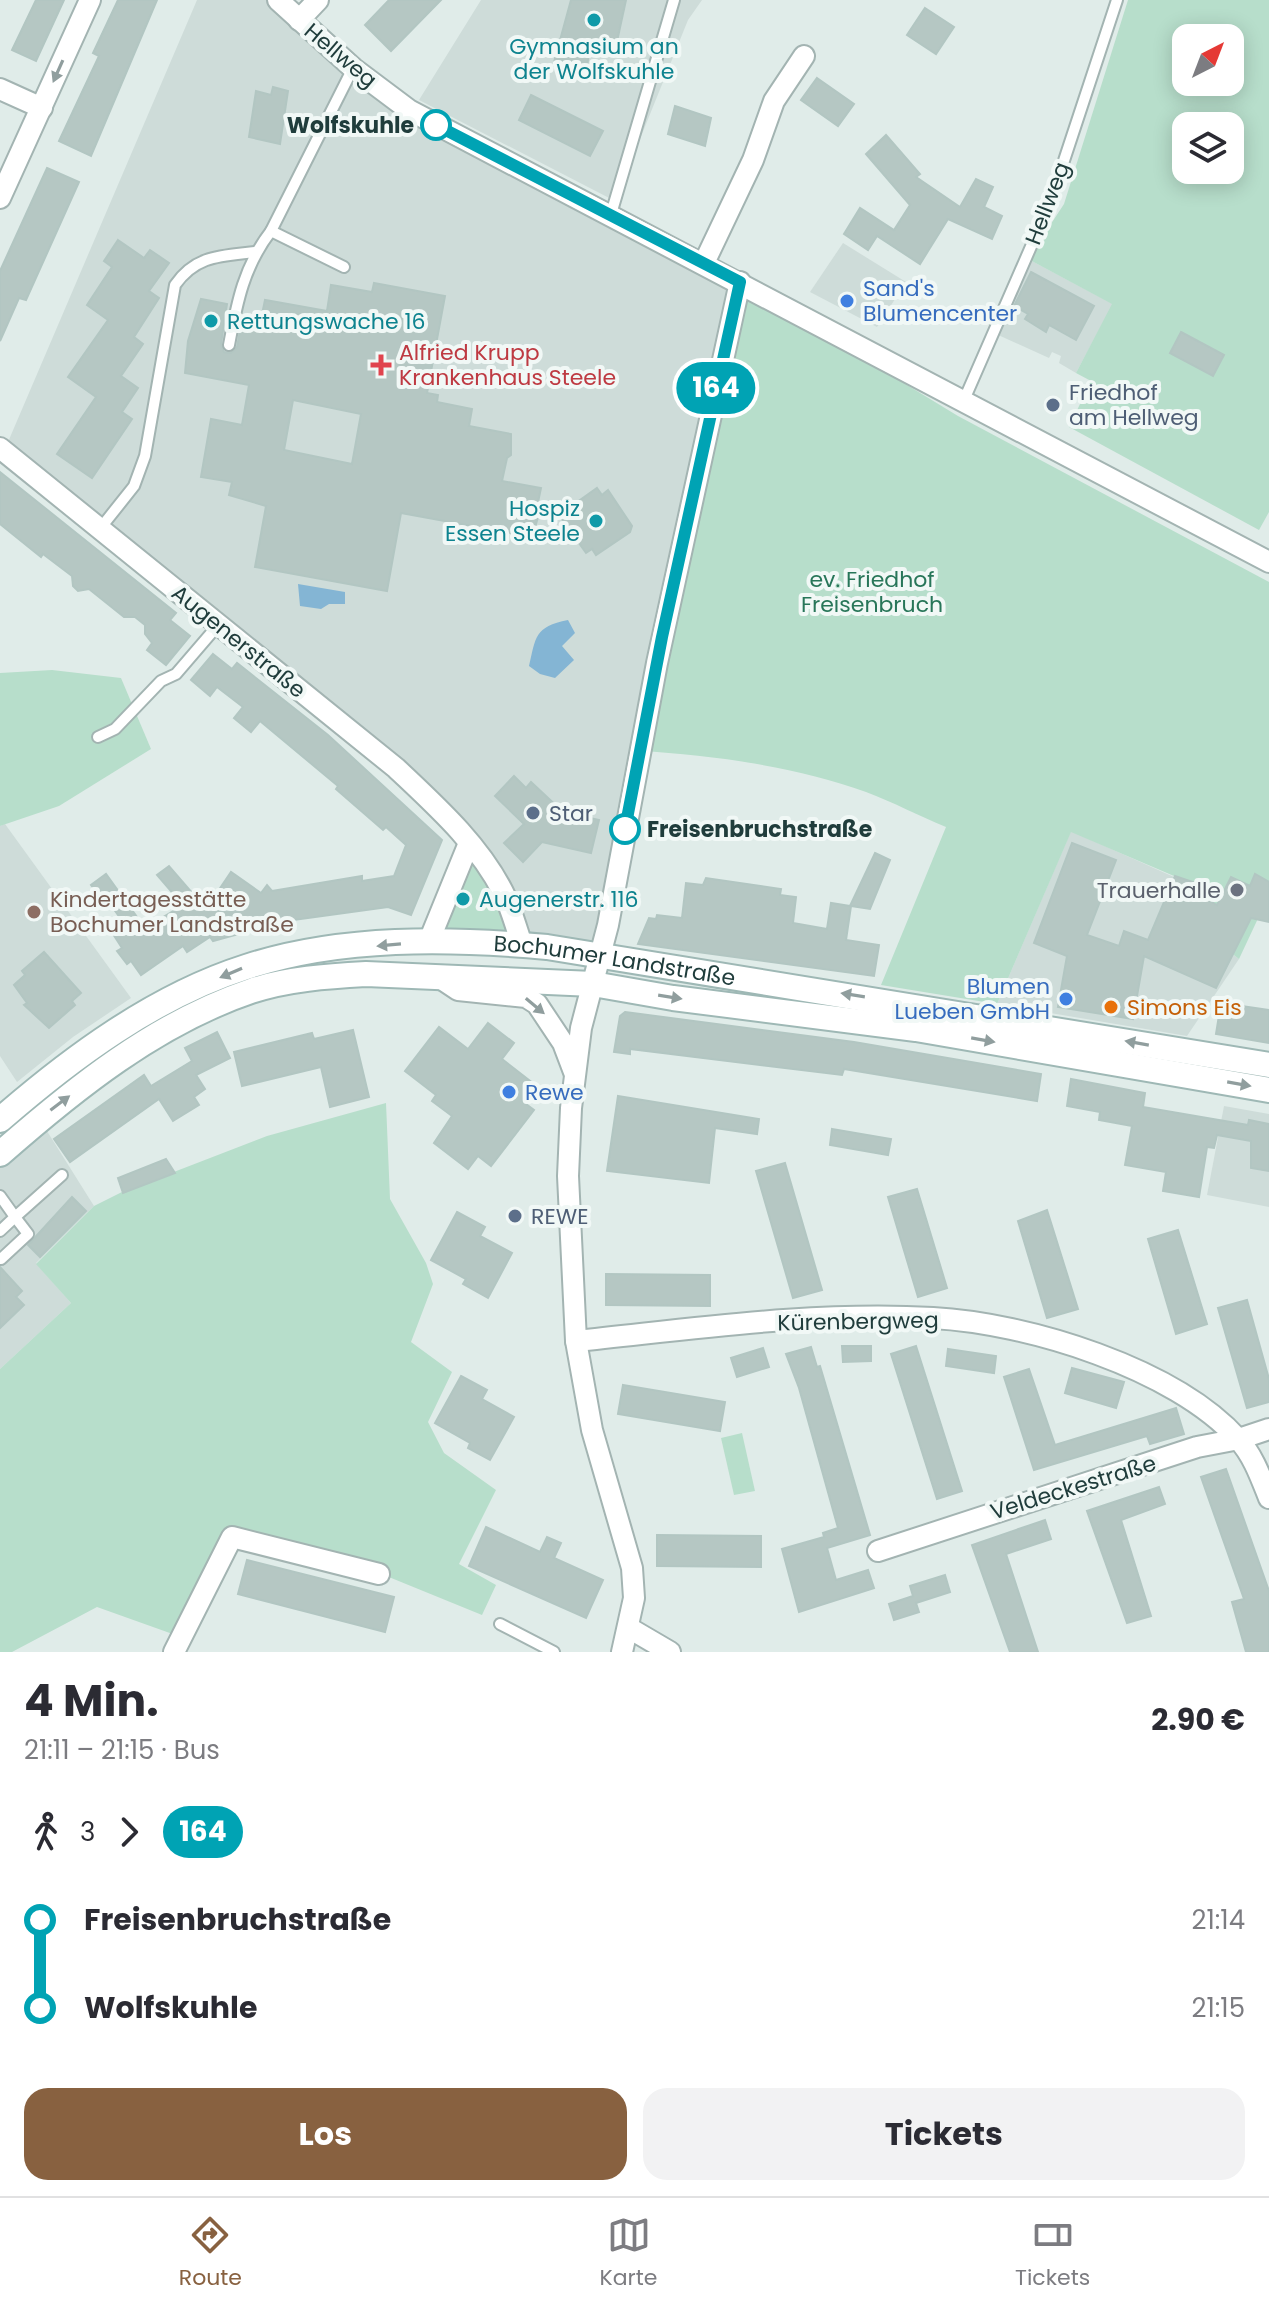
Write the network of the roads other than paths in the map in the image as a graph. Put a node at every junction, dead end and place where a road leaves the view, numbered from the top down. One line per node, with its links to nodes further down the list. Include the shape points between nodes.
1 (90, 0): 10 (street, one-way to 10)
2 (278, 0): 6 (street, Hellweg)
3 (318, 0): 6 (street)
4 (674, 0): 12 (lane)
5 (1117, 0): 19 (lane, Hellweg, via 1050,203)
6 (299, 20): 8 (street, Hellweg)
7 (804, 56): 15 (street, via 774,101 753,160)
8 (353, 68): 12 (street, Hellweg, via 409,110); 13 (lane)
9 (0, 89): 10 (street)
10 (42, 108): 11 (street)
11 (0, 198)
12 (611, 214): 15 (street, Hellweg)
13 (271, 231): 14 (lane); 16 (lane)
14 (255, 252): 18 (lane, via 239,288); 21 (lane, via 207,257 187,268 175,285 145,456 134,486)
15 (704, 263): 17 (street, Hellweg)
16 (344, 267)
17 (740, 282): 19 (street, Hellweg); 28 (street, via 660,648)
18 (229, 345)
19 (964, 400): 22 (street, Hellweg)
20 (0, 448): 21 (street, Augenerstraße)
21 (99, 530): 23 (street, Augenerstraße)
22 (1269, 562)
23 (219, 624): 24 (lane, via 176,674 161,681 115,729); 25 (street, Augenerstraße, via 396,768)
24 (98, 737)
25 (469, 843): 26 (street); 27 (street, Augenerstraße, via 503,892)
26 (429, 941): 27 (main road, Bochumer Landstraße); 34 (main road, Bochumer Landstraße, one-way to 34, via 306,952 221,977 102,1040)
27 (522, 945): 28 (main road, Bochumer Landstraße)
28 (601, 956): 30 (street); 31 (main road, Bochumer Landstraße, one-way to 28)
29 (437, 976): 30 (main road, Bochumer Landstraße); 32 (street, Bochumer Landstraße, one-way to 32, via 458,990 526,997 537,1004 563,1043); 35 (main road, Bochumer Landstraße, one-way to 29, via 116,1061 198,1013 253,990 331,976)
30 (593, 984): 32 (street); 33 (main road, Bochumer Landstraße, one-way to 33, via 916,1029)
31 (1269, 1065)
32 (576, 1076): 41 (street, via 568,1176)
33 (1269, 1090)
34 (0, 1120)
35 (0, 1154)
36 (62, 1175): 38 (lane)
37 (0, 1196): 38 (lane)
38 (15, 1217): 39 (lane); 40 (lane, via 28,1234)
39 (0, 1231)
40 (1, 1259)
41 (576, 1341): 43 (street, Kürenbergweg, via 829,1317 935,1318 1067,1342 1110,1359 1180,1392); 48 (street, via 592,1430 632,1568)
42 (1269, 1429): 43 (street, Veldeckestraße)
43 (1239, 1439): 44 (street, Kürenbergweg); 45 (street, Veldeckestraße, via 1197,1447)
44 (1269, 1498)
45 (878, 1551)
46 (379, 1574): 49 (street, via 232,1537)
47 (500, 1624): 50 (lane)
48 (629, 1628): 51 (street); 52 (street)
49 (174, 1652)
50 (554, 1652)
51 (622, 1652)
52 (670, 1652)

